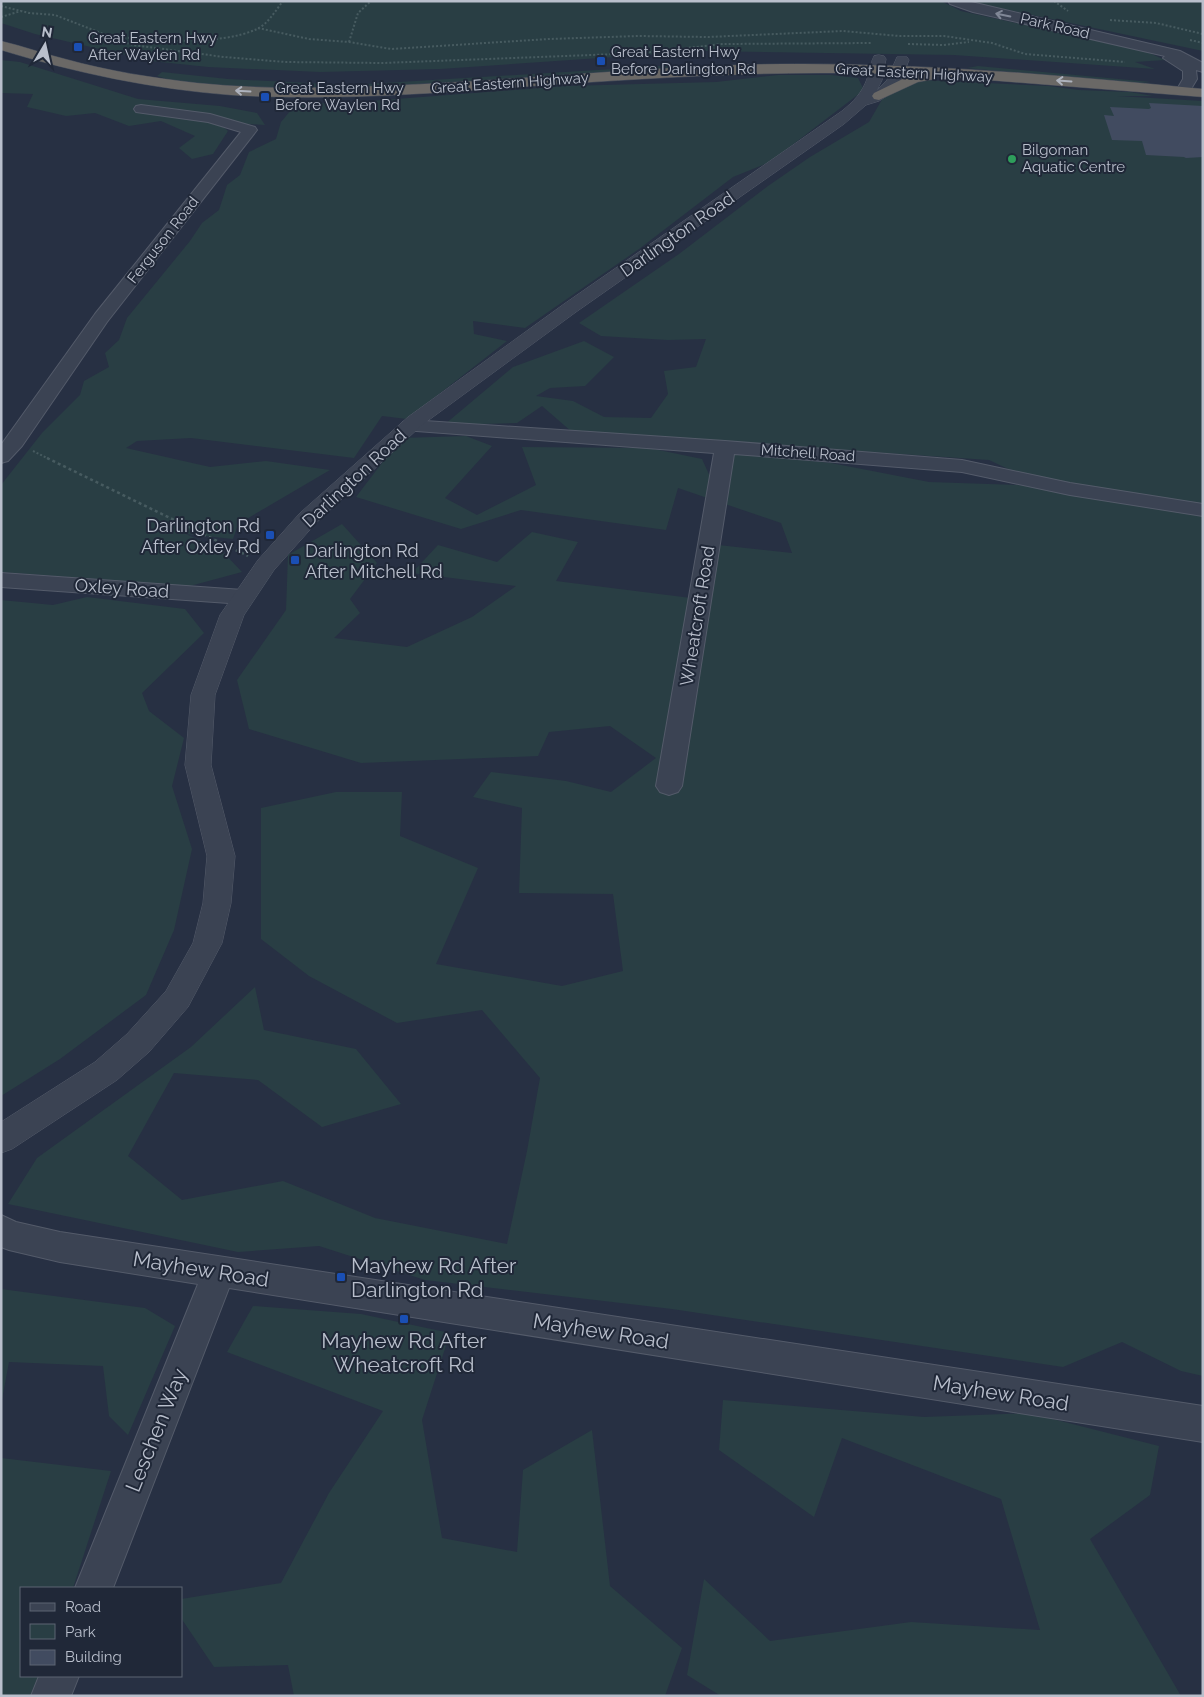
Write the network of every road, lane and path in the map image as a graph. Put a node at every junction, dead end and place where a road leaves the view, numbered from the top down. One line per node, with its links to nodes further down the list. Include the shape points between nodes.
1 (283, 1): 8 (path)
2 (371, 1): 12 (path, via 357,14)
3 (954, 1): 16 (street, Park Road, one-way to 3)
4 (1, 6): 5 (path)
5 (21, 11): 6 (path); 10 (path, via 55,15)
6 (1, 17)
7 (1103, 19): 9 (path, via 1156,23)
8 (258, 28): 10 (path, via 228,36 178,40 137,40); 12 (path, via 309,40)
9 (1203, 34)
10 (104, 35): 13 (path, via 133,45 224,57 383,64 643,53 722,44)
11 (976, 41): 12 (path, via 944,36 843,31 708,37 549,38 392,49); 14 (path, via 944,45); 17 (path, via 1025,54 1125,62 1166,63)
12 (349, 42)
13 (875, 43)
14 (901, 44)
15 (1, 45): 18 (highway, Great Eastern Highway, one-way to 15, via 444,88 332,93 263,92 140,80)
16 (1156, 51): 17 (street, Park Road); 20 (street, Park Road, via 1176,54)
17 (1175, 60): 23 (street, Park Road, via 1190,70)
18 (878, 64): 19 (highway, Great Eastern Highway); 21 (highway, Great Eastern Highway, via 837,58 681,61); 25 (street, Darlington Road)
19 (901, 65): 22 (highway, Great Eastern Highway); 23 (highway, Great Eastern Highway, via 977,62); 25 (street, Darlington Road, via 891,85)
20 (1203, 68)
21 (483, 71)
22 (954, 73): 23 (highway, Great Eastern Highway, one-way to 22); 25 (highway, via 914,78)
23 (1192, 84): 24 (highway, Great Eastern Highway)
24 (1203, 93)
25 (871, 99): 27 (street, Darlington Road, via 570,308)
26 (141, 109): 28 (street, Ferguson Road, via 210,118 250,130)
27 (410, 426): 29 (street, Mitchell Road); 32 (street, Darlington Road, via 308,518)
28 (8, 440): 30 (street); 32 (path)
29 (725, 447): 31 (street, Mitchell Road, via 962,466 1070,489); 35 (street, Wheatcroft Road)
30 (1, 457)
31 (1203, 510)
32 (266, 565): 34 (street, Darlington Road)
33 (1, 580): 34 (street, Oxley Road)
34 (242, 597): 36 (street, Darlington Road, via 232,615 203,695 198,766 221,856 217,903 207,943 177,999 138,1043 106,1071)
35 (669, 786)
36 (1, 1139)
37 (1, 1230): 38 (street, Mayhew Road, via 9,1235 60,1247)
38 (219, 1272): 39 (street, Mayhew Road); 40 (street, Leschen Way)
39 (1203, 1424)
40 (94, 1587)
41 (59, 1677): 42 (street)
42 (51, 1696)

